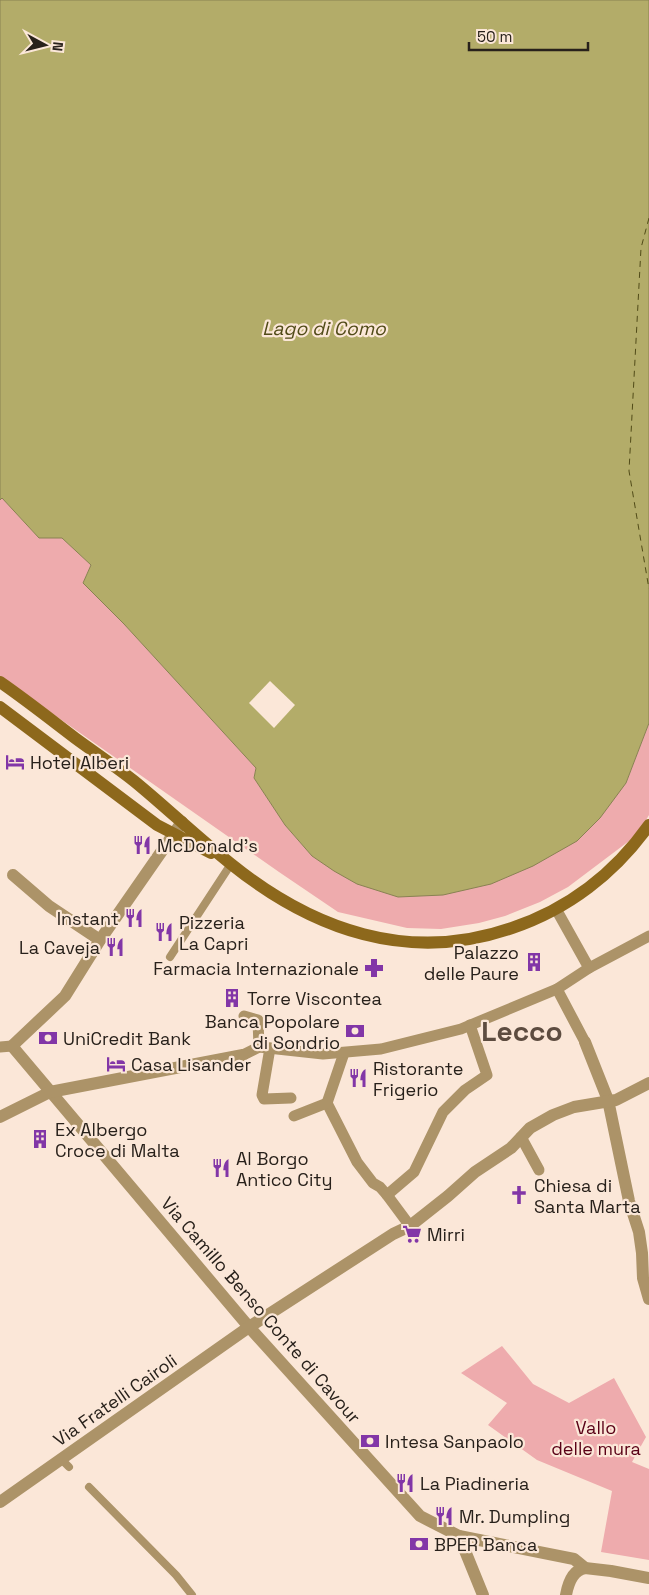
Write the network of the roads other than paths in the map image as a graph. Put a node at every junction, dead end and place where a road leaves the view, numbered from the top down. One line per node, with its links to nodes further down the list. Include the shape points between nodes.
1 (0, 682): 3 (main road, via 133,780)
2 (0, 707): 5 (main road)
3 (182, 822): 5 (street); 6 (main road)
4 (649, 825): 8 (main road, via 608,871)
5 (174, 835): 6 (main road); 10 (street)
6 (229, 863): 8 (main road, via 307,914 344,929 390,940 438,942 476,938); 11 (lane)
7 (13, 876): 10 (street, via 48,906)
8 (556, 910): 12 (street)
9 (649, 936): 12 (street)
10 (100, 940): 17 (street, via 66,996)
11 (170, 956)
12 (589, 968): 13 (street)
13 (557, 989): 15 (street); 16 (street)
14 (244, 1016): 18 (street, via 258,1020)
15 (470, 1025): 19 (street, via 389,1047); 30 (street, via 487,1075 464,1090 443,1112 414,1172)
16 (585, 1041): 24 (street)
17 (6, 1046): 22 (street, Via Camillo Benso Conte di Cavour)
18 (265, 1048): 19 (street); 20 (street); 23 (street, via 264,1099)
19 (344, 1053): 25 (street)
20 (242, 1055): 22 (street)
21 (649, 1084): 24 (street, Via Fratelli Cairoli, via 616,1100)
22 (50, 1092): 27 (street); 33 (street, Via Camillo Benso Conte di Cavour)
23 (291, 1098)
24 (608, 1100): 28 (street, Via Fratelli Cairoli, via 553,1115); 32 (street, via 629,1201 639,1232 643,1278)
25 (328, 1103): 26 (street); 30 (street, via 358,1162 373,1183)
26 (294, 1116)
27 (0, 1117)
28 (521, 1137): 29 (street); 31 (street, Via Fratelli Cairoli)
29 (540, 1170)
30 (387, 1195): 31 (street)
31 (410, 1226): 33 (street, Via Fratelli Cairoli)
32 (649, 1299)
33 (249, 1327): 35 (street, Via Fratelli Cairoli, via 65,1463); 36 (street, Via Camillo Benso Conte di Cavour, via 420,1516)
34 (89, 1487): 39 (lane)
35 (0, 1502)
36 (459, 1536): 37 (street, Via Camillo Benso Conte di Cavour, via 574,1559); 40 (street)
37 (585, 1568): 38 (street); 41 (street, via 576,1572)
38 (649, 1578)
39 (192, 1595)
40 (483, 1595)
41 (566, 1595)

